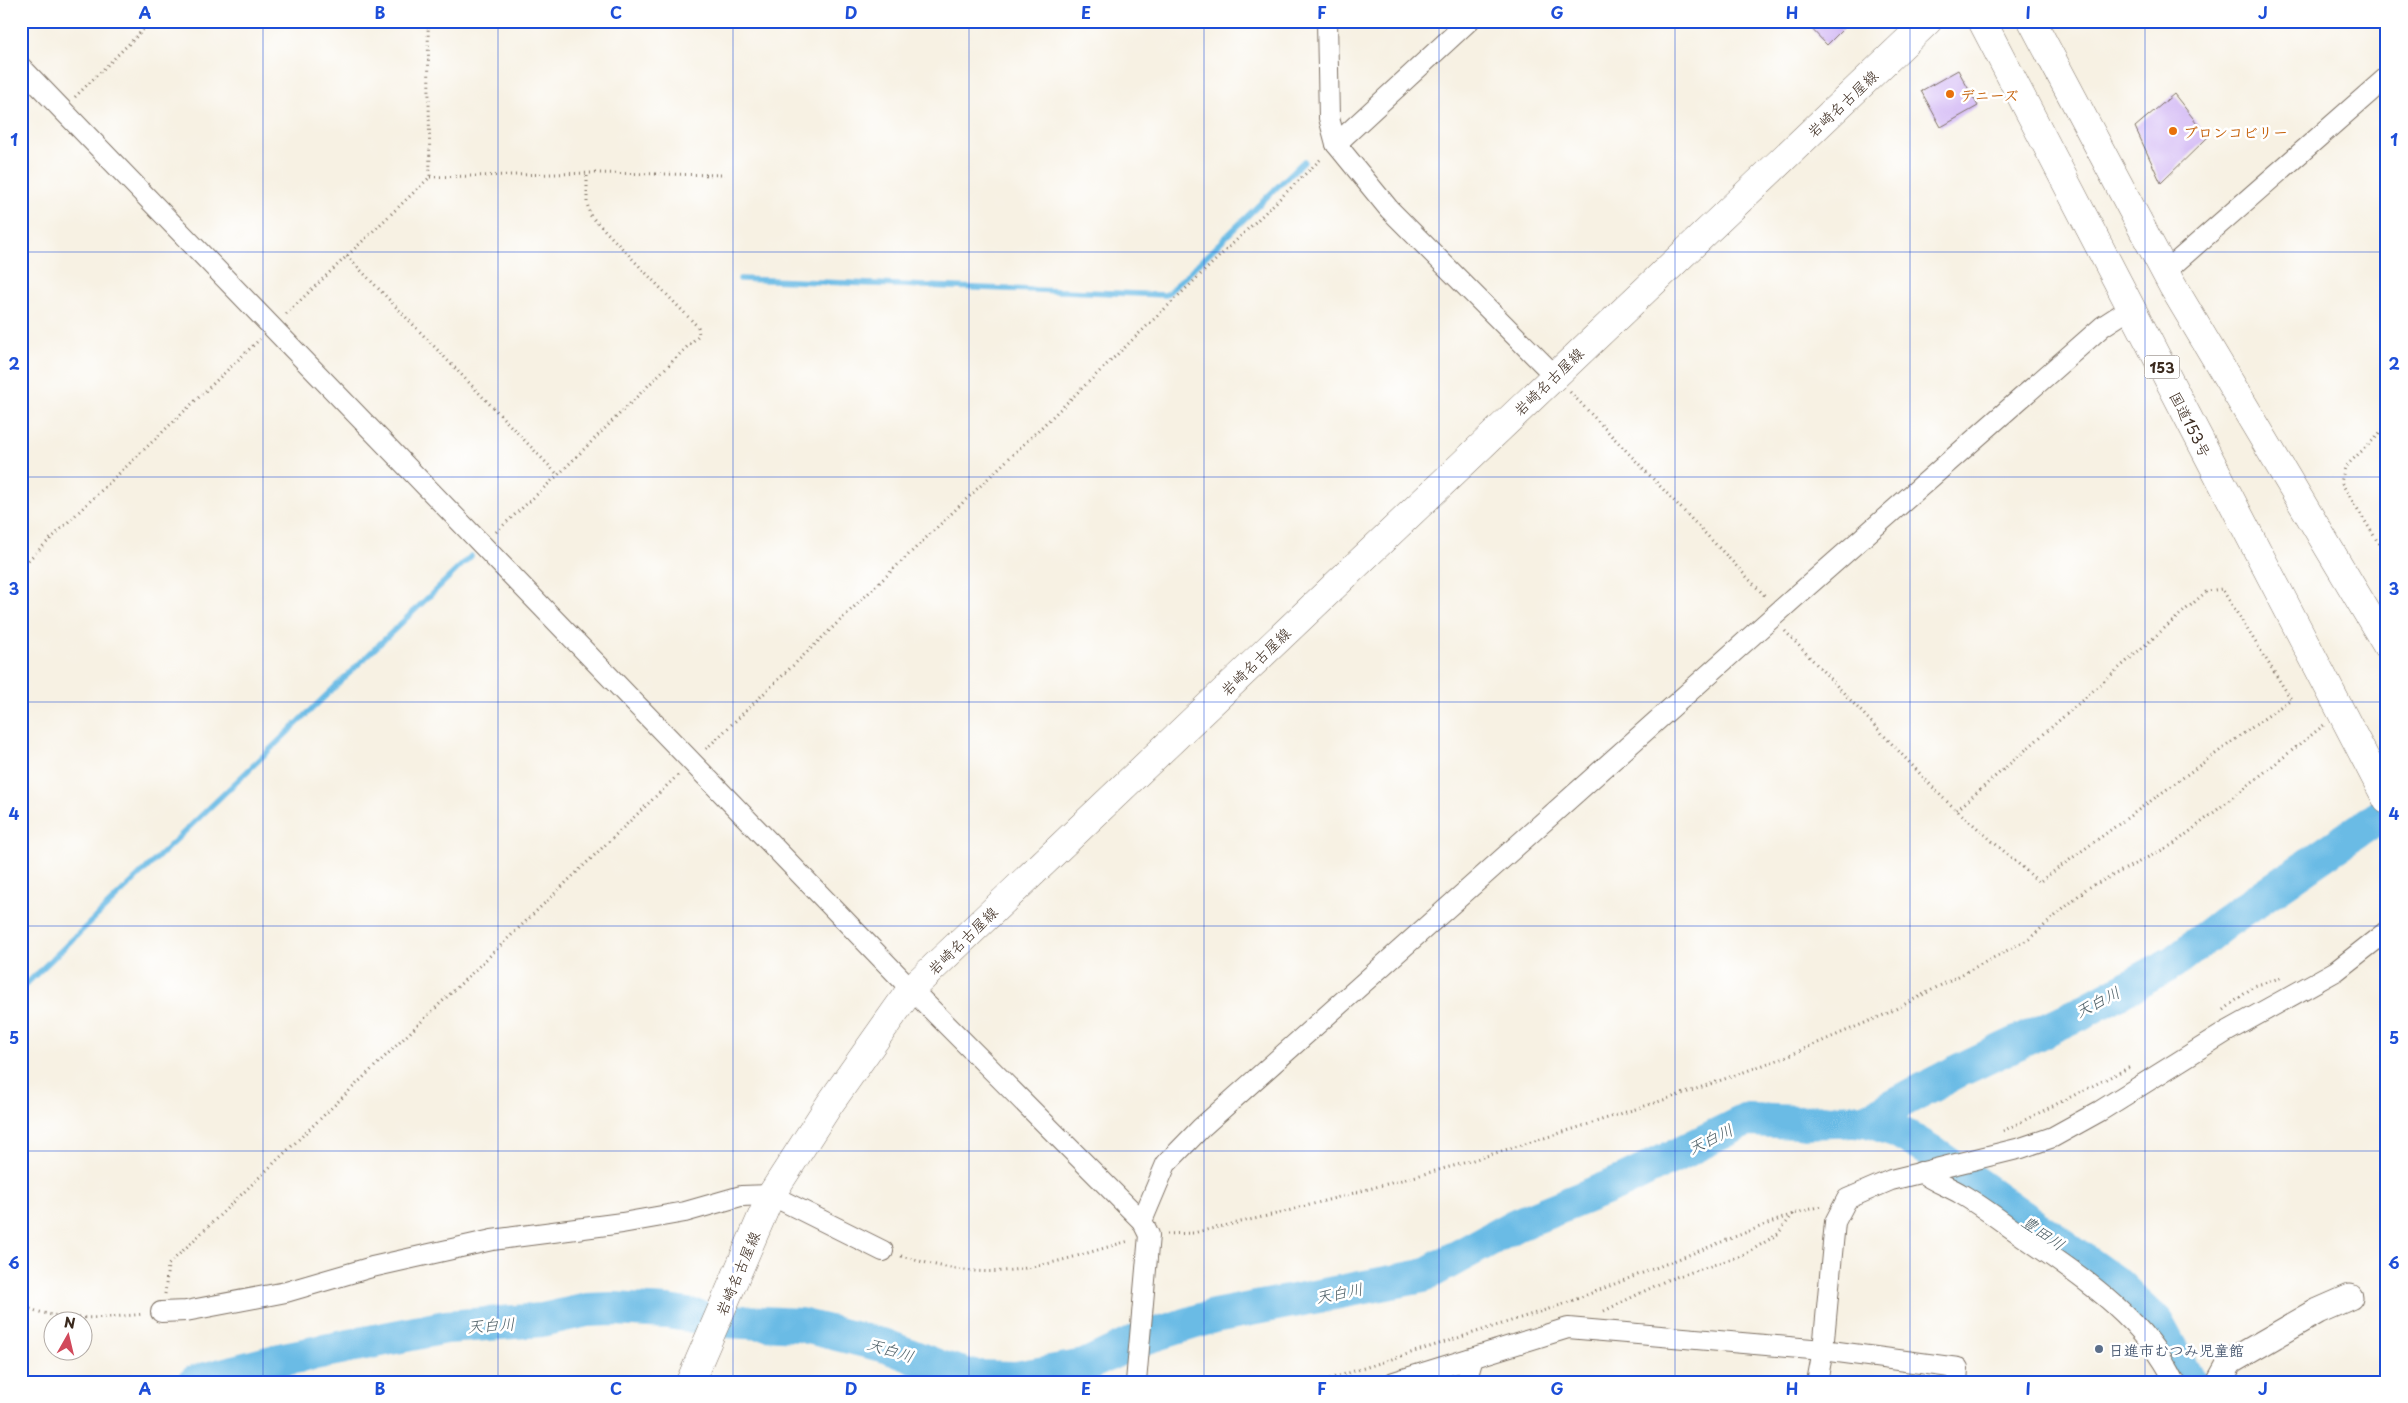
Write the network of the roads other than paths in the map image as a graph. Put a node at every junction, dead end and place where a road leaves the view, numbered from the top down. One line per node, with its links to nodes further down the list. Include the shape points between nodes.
1 (1327, 21): 8 (street, via 1329,118)
2 (1469, 21): 8 (street)
3 (1928, 21): 11 (main road, 岩崎名古屋線)
4 (1982, 21): 10 (main road, 国道153号 / 153)
5 (2032, 21): 9 (main road)
6 (21, 67): 15 (street)
7 (2387, 77): 9 (street)
8 (1336, 144): 11 (street, via 1389,209)
9 (2165, 272): 12 (main road)
10 (2131, 308): 13 (main road, 国道153号 / 153); 18 (street, via 2103,326 1201,1128 1166,1164)
11 (1554, 376): 15 (main road, 岩崎名古屋線)
12 (2387, 646)
13 (2387, 800)
14 (2387, 932): 16 (street, via 2336,971 2226,1032 2060,1133 2021,1148)
15 (911, 989): 17 (main road, 岩崎名古屋線, via 839,1090); 18 (street)
16 (1925, 1171): 22 (street, via 1891,1180 1847,1198 1835,1222); 30 (street, via 1933,1181 1961,1194 2096,1287 2151,1344)
17 (771, 1196): 19 (street); 21 (street, via 740,1196 676,1214 492,1240 372,1267 286,1292 186,1312); 24 (main road, 岩崎名古屋線)
18 (1146, 1234): 25 (street)
19 (883, 1251)
20 (2350, 1297): 31 (street, via 2318,1311 2230,1362)
21 (161, 1312)
22 (1823, 1350): 23 (street, via 1568,1328); 28 (street); 29 (street, via 1958,1368)
23 (1473, 1358): 26 (street); 27 (street)
24 (691, 1380)
25 (1136, 1382)
26 (1394, 1382)
27 (1466, 1382)
28 (1817, 1382)
29 (1956, 1382)
30 (2175, 1382)
31 (2219, 1382)

